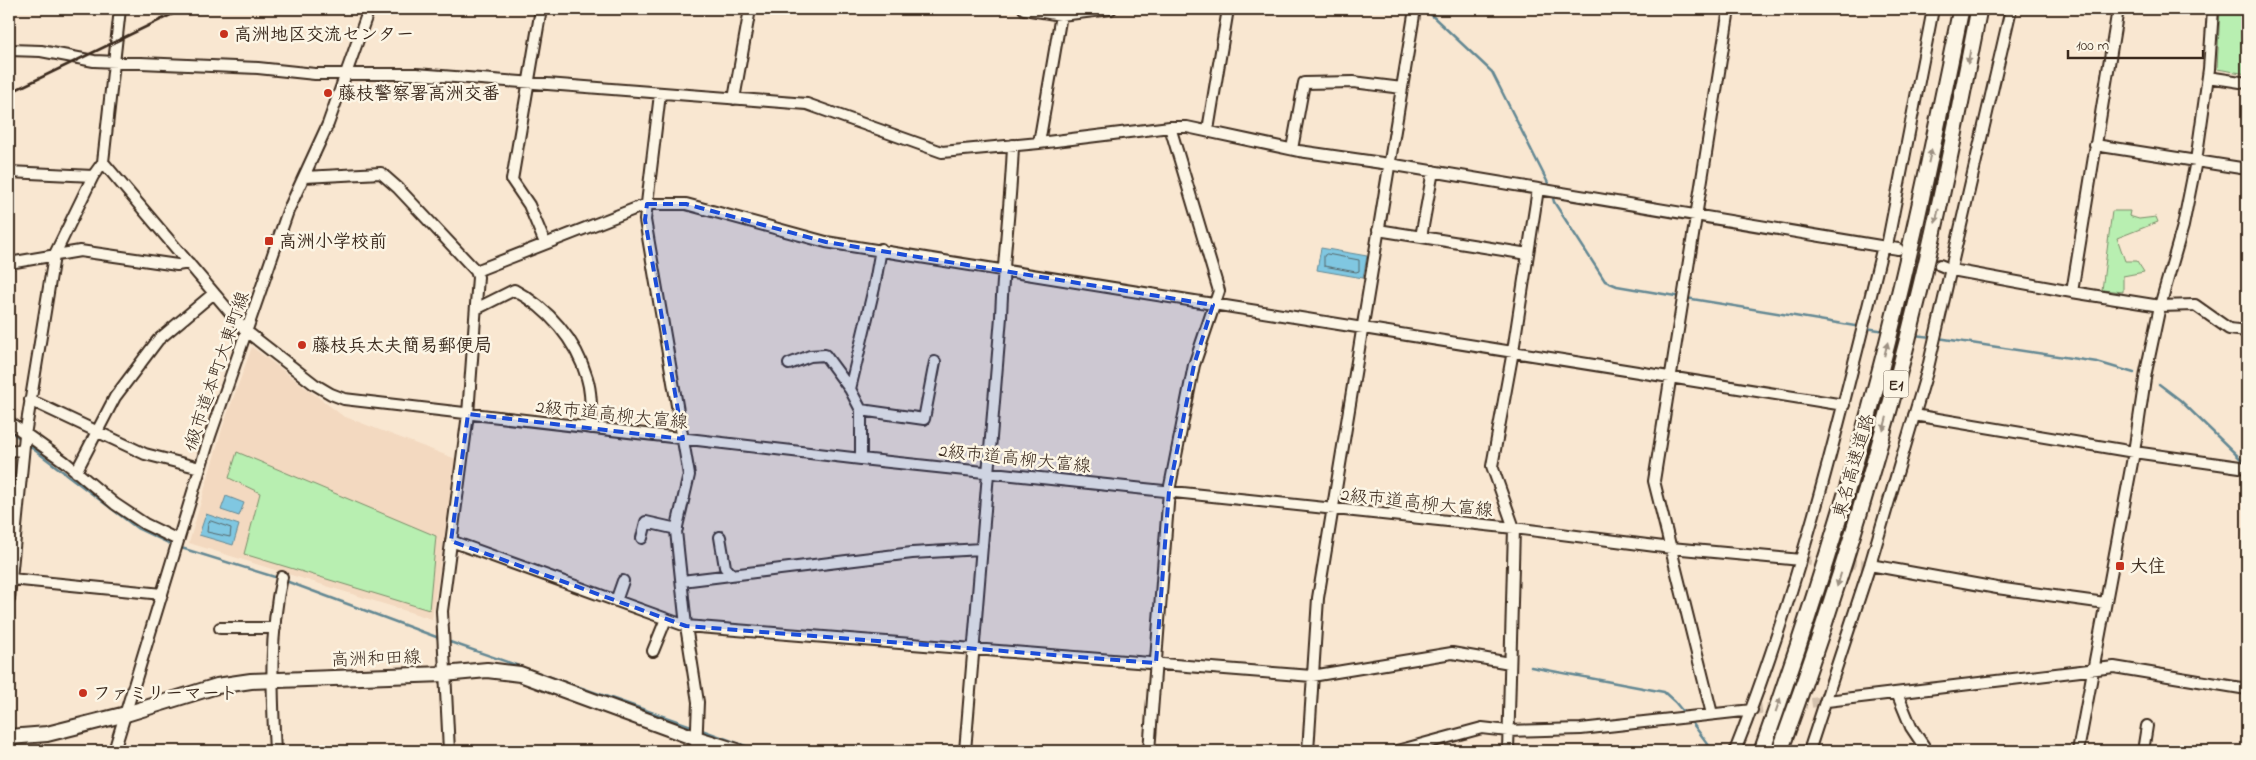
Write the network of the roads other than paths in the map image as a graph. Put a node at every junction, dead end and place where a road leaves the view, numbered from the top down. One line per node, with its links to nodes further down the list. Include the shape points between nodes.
1 (120, 9): 18 (street)
2 (369, 9): 19 (street, 1級市道本町大東町線)
3 (541, 9): 21 (street)
4 (750, 9): 25 (street)
5 (1024, 9): 16 (street)
6 (1111, 9): 16 (street)
7 (1228, 9): 27 (street)
8 (1415, 9): 23 (street)
9 (1729, 9): 42 (street)
10 (1933, 9): 46 (street)
11 (1961, 9): 142 (highway, 東名高速道路 / E1, one-way to 11, via 1821,579 1879,375)
12 (1979, 9): 143 (highway, 東名高速道路 / E1, one-way to 143, via 1931,243 1894,389 1838,584)
13 (2011, 9): 55 (street)
14 (2118, 9): 30 (street)
15 (2213, 9): 20 (street)
16 (1061, 12): 28 (street)
17 (9, 50): 18 (street, via 41,51)
18 (115, 62): 19 (street); 33 (street)
19 (348, 74): 21 (street, via 416,74); 39 (street, 1級市道本町大東町線)
20 (2208, 77): 22 (street); 32 (street)
21 (529, 82): 24 (street); 45 (street, via 512,180 530,205)
22 (2247, 83)
23 (1402, 88): 31 (street, via 1353,82 1304,83); 34 (street)
24 (660, 94): 25 (street); 41 (street)
25 (734, 99): 29 (street, via 807,104 942,152)
26 (1170, 127): 27 (street); 28 (street); 59 (street, via 1219,291)
27 (1208, 130): 31 (street)
28 (1039, 143): 29 (street)
29 (1013, 145): 54 (street, via 1011,202)
30 (2095, 145): 32 (street); 57 (street)
31 (1292, 149): 34 (street)
32 (2196, 161): 35 (street); 60 (street, via 2183,226)
33 (103, 162): 38 (street); 52 (street, 2級市道高柳大富線)
34 (1389, 164): 37 (street); 43 (street)
35 (2247, 169)
36 (9, 172): 38 (street)
37 (1433, 172): 40 (street); 44 (street)
38 (93, 176): 50 (street)
39 (304, 177): 56 (street, via 381,173); 63 (street, 1級市道本町大東町線, via 288,211)
40 (1538, 190): 42 (street); 49 (street)
41 (647, 204): 45 (street); 48 (street, via 686,204 826,242); 79 (street, via 645,220)
42 (1697, 215): 46 (street); 68 (street)
43 (1378, 230): 44 (street); 62 (street)
44 (1422, 237): 49 (street)
45 (545, 243): 56 (street)
46 (1885, 246): 47 (street); 71 (street)
47 (1898, 249)
48 (881, 250): 54 (street); 69 (street)
49 (1528, 254): 65 (street)
50 (54, 256): 51 (street); 52 (street, via 80,251); 70 (street)
51 (9, 263)
52 (189, 264): 58 (street, 2級市道高柳大富線)
53 (1940, 265): 55 (street)
54 (1002, 270): 59 (street); 87 (street)
55 (1952, 270): 57 (street); 74 (street)
56 (476, 271): 61 (street)
57 (2072, 292): 60 (street)
58 (214, 293): 63 (street, 2級市道高柳大富線); 77 (street, via 158,340 115,397)
59 (1213, 305): 62 (street); 88 (street, via 1194,364)
60 (2160, 306): 64 (street, via 2195,305 2229,329); 82 (street)
61 (476, 309): 73 (street); 76 (street, via 514,290 532,299 549,315 570,341 588,379)
62 (1362, 328): 65 (street); 89 (street)
63 (246, 331): 73 (street, 2級市道高柳大富線, via 331,394 362,402); 84 (street, 1級市道本町大東町線)
64 (2247, 332)
65 (1513, 351): 68 (street); 91 (street, via 1492,466)
66 (935, 362): 72 (street, via 924,419)
67 (789, 364): 69 (street, via 810,356 825,355)
68 (1670, 377): 71 (street); 97 (street, via 1654,480)
69 (850, 389): 72 (street)
70 (30, 400): 77 (street); 78 (street)
71 (1844, 405): 99 (street)
72 (861, 410): 83 (street)
73 (468, 414): 76 (street, 2級市道高柳大富線); 96 (street)
74 (1914, 415): 82 (street); 100 (street)
75 (9, 422): 78 (street)
76 (591, 428): 79 (street, 2級市道高柳大富線)
77 (98, 432): 84 (street, via 145,454); 86 (street)
78 (25, 435): 81 (street); 86 (street)
79 (683, 439): 83 (street, 2級市道高柳大富線); 92 (street, via 689,475)
80 (9, 450): 81 (street)
81 (23, 451): 90 (street)
82 (2134, 452): 85 (street); 109 (street)
83 (861, 459): 87 (street, 2級市道高柳大富線)
84 (200, 468): 95 (street, 1級市道本町大東町線)
85 (2247, 468)
86 (76, 472): 95 (street, via 115,504)
87 (988, 472): 88 (street, 2級市道高柳大富線); 98 (street)
88 (1169, 491): 89 (street, 2級市道高柳大富線); 116 (street)
89 (1332, 510): 91 (street, 2級市道高柳大富線); 120 (street, via 1318,598)
90 (12, 517): 105 (street)
91 (1514, 528): 97 (street, 2級市道高柳大富線); 117 (street)
92 (677, 529): 94 (street, via 646,522); 104 (street)
93 (720, 537): 101 (street, via 725,567)
94 (642, 538)
95 (178, 540): 106 (street, 1級市道本町大東町線)
96 (451, 541): 108 (street); 119 (street, via 442,611)
97 (1671, 548): 99 (street, 2級市道高柳大富線); 127 (street)
98 (981, 549): 101 (street, via 912,553); 114 (street)
99 (1801, 560): 125 (street)
100 (1870, 564): 109 (street, via 1997,588); 124 (street)
101 (731, 574): 104 (street)
102 (282, 577): 113 (street)
103 (623, 581): 108 (street)
104 (682, 581): 111 (street)
105 (10, 582): 106 (street); 107 (street)
106 (162, 594): 126 (street, 1級市道本町大東町線)
107 (9, 599)
108 (616, 601): 110 (street)
109 (2105, 603): 118 (street)
110 (666, 619): 111 (street); 115 (street)
111 (686, 626): 114 (street); 131 (street, via 698,702)
112 (220, 628): 113 (street)
113 (275, 628): 121 (street)
114 (974, 650): 116 (street); 136 (street)
115 (653, 651)
116 (1156, 663): 120 (street); 137 (street)
117 (1510, 663): 120 (street, via 1452,653); 129 (street)
118 (2093, 668): 122 (street, via 2114,667); 123 (street); 146 (street)
119 (444, 674): 121 (main road, 高洲和田線); 131 (main road, 高洲和田線, via 487,670 520,674); 134 (street)
120 (1312, 676): 138 (street)
121 (272, 680): 126 (main road, 高洲和田線, via 217,686); 133 (street)
122 (2247, 689)
123 (1897, 692): 124 (street); 145 (street, via 1911,727)
124 (1827, 701): 144 (street)
125 (1752, 710): 127 (street); 141 (street)
126 (126, 714): 130 (main road, 高洲和田線, via 47,734); 132 (street, 1級市道本町大東町線)
127 (1712, 714): 129 (street, via 1581,729)
128 (2147, 726): 147 (street)
129 (1508, 730): 139 (street, via 1482,728); 140 (street)
130 (9, 737)
131 (696, 745): 135 (main road, 高洲和田線)
132 (114, 751)
133 (275, 751)
134 (449, 751)
135 (738, 751)
136 (965, 751)
137 (1149, 751)
138 (1308, 751)
139 (1397, 751)
140 (1508, 751)
141 (1735, 751)
142 (1762, 751)
143 (1780, 751)
144 (1809, 751)
145 (1927, 751)
146 (2078, 751)
147 (2143, 751)

